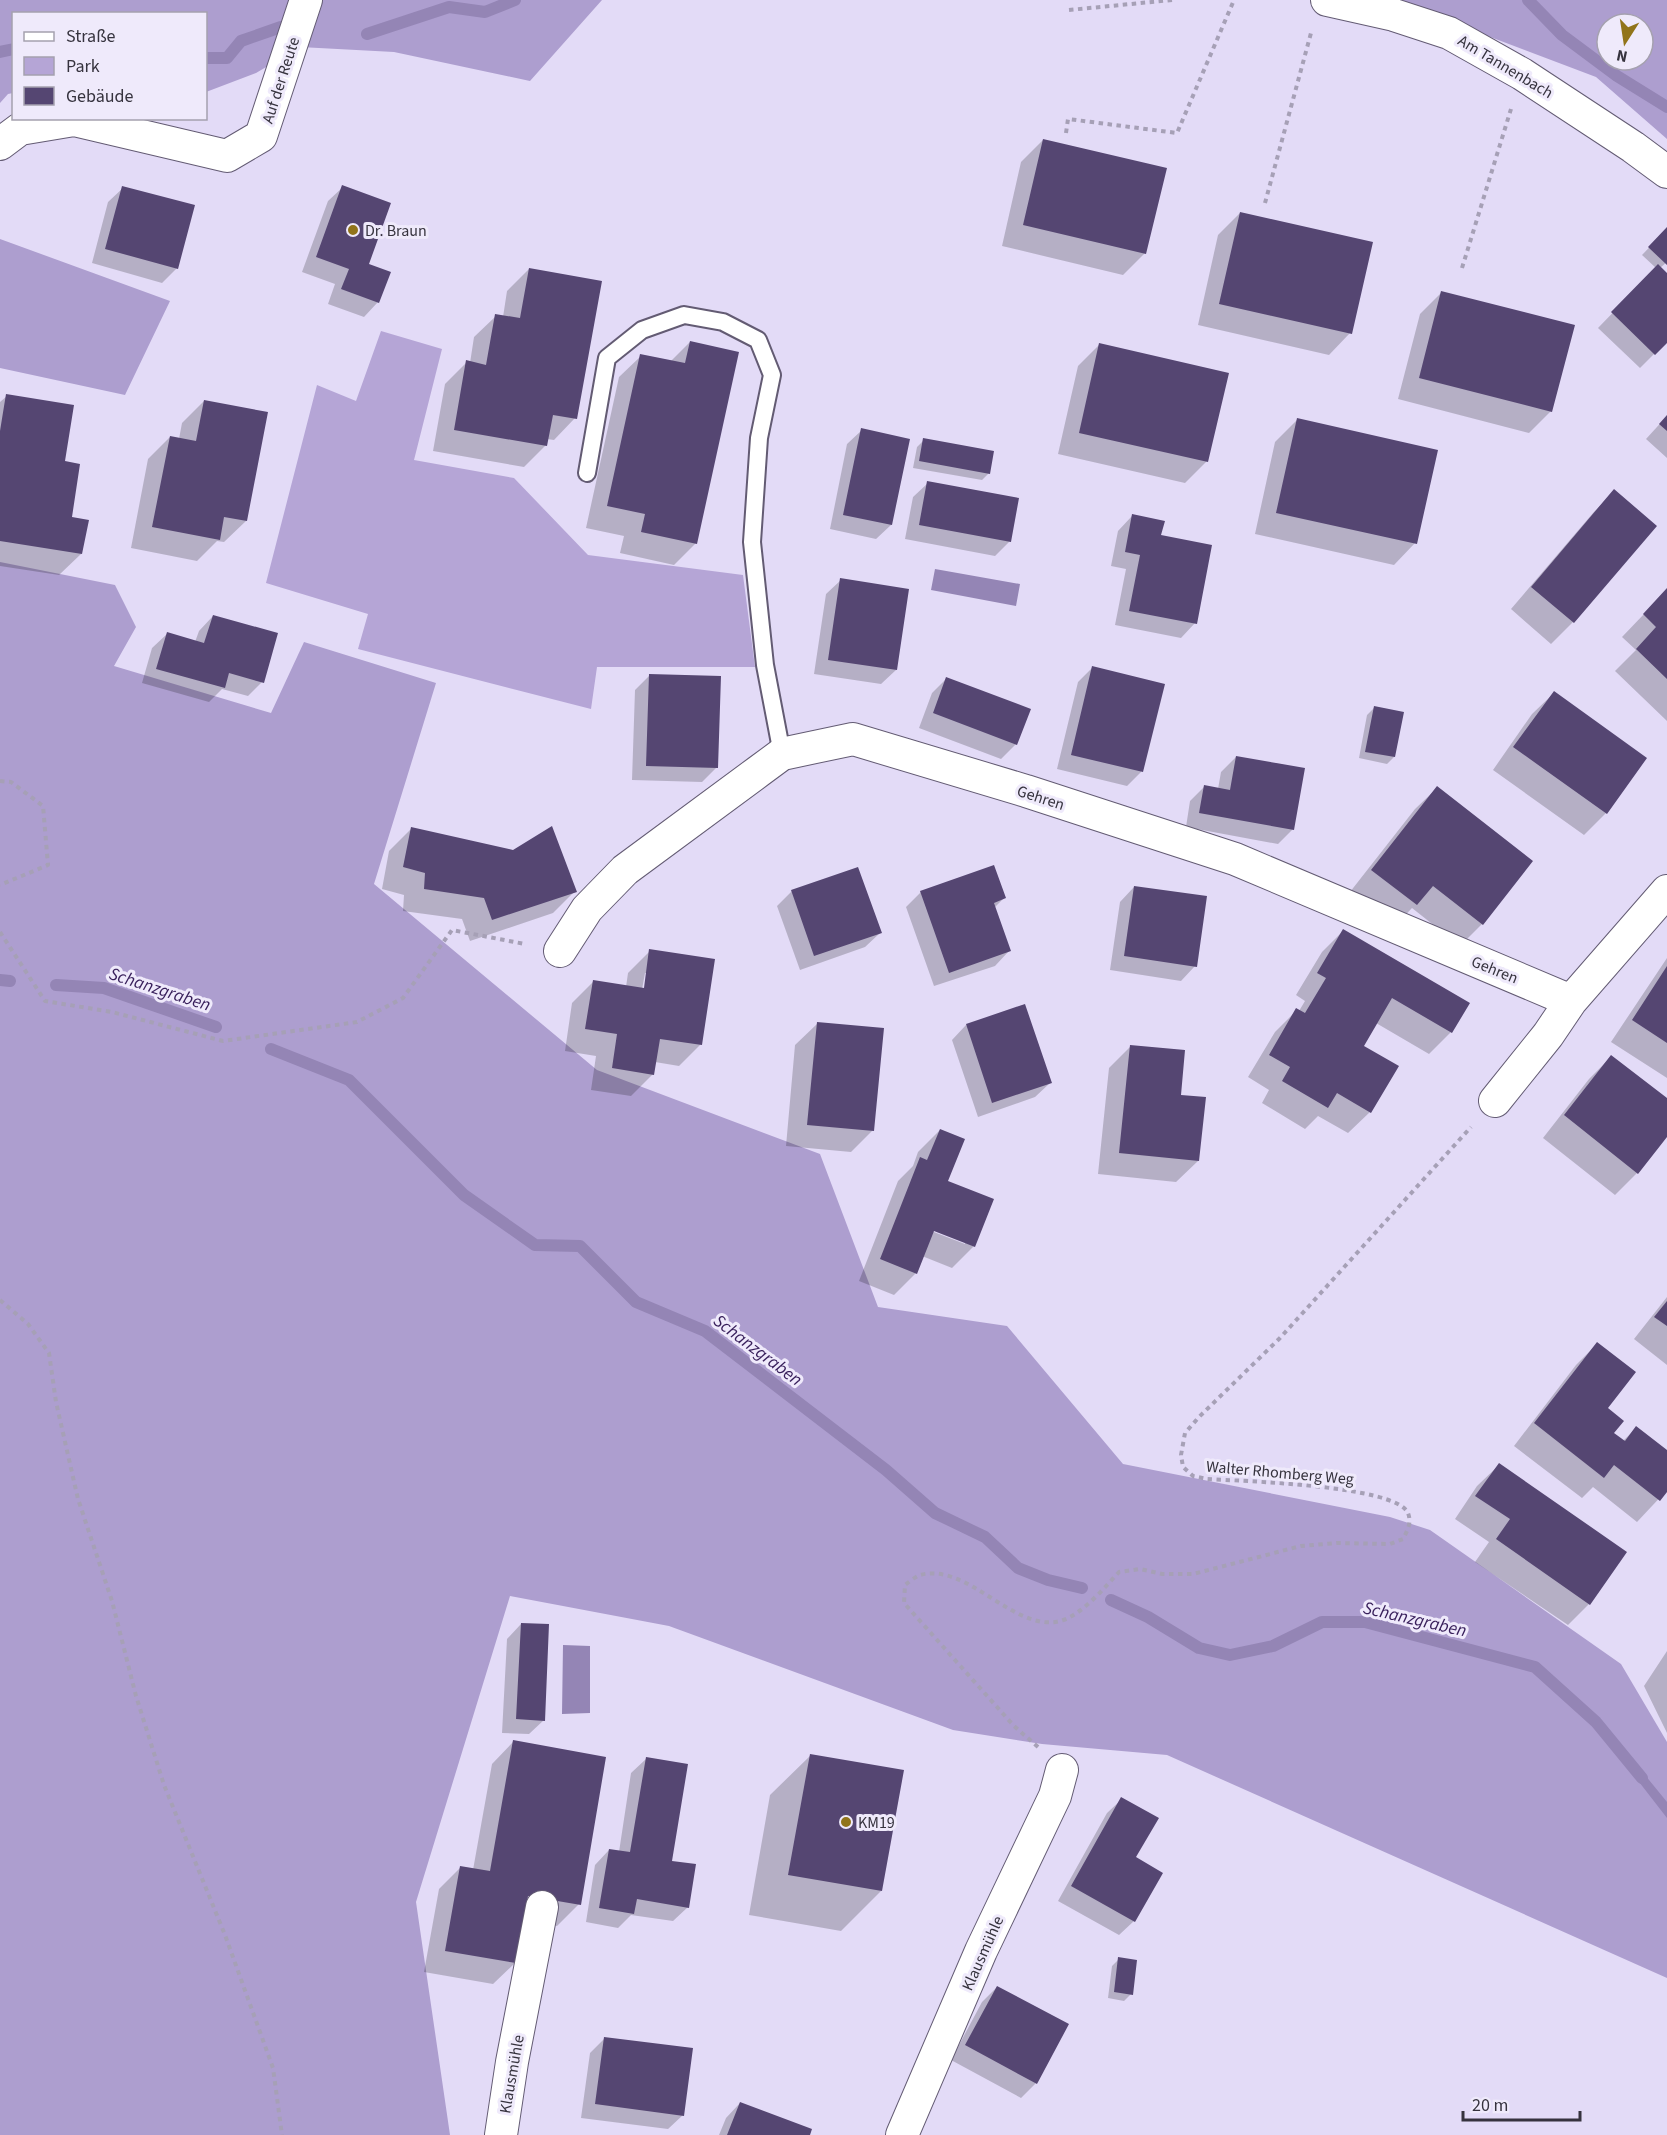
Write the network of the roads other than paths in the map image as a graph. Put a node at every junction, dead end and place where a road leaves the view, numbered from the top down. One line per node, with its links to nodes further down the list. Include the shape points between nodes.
1 (306, 0): 3 (street, Auf der Reute, via 261,136 227,156 74,120 20,129)
2 (1320, 11): 4 (street, Am Tannenbach, via 1394,15 1449,33 1522,74)
3 (0, 144)
4 (1667, 172)
5 (587, 473): 6 (lane, via 607,358 642,330 684,315 723,322 758,340 772,375 759,438 752,542 765,665)
6 (782, 754): 8 (street, Gehren, via 625,870 587,909); 9 (street, Gehren, via 853,739 1026,792 1235,859)
7 (1667, 891): 9 (street)
8 (560, 951)
9 (1571, 1001): 10 (street)
10 (1495, 1101)
11 (1062, 1770): 14 (street, Klausmühle, via 1055,1796 981,1951)
12 (542, 1907): 13 (street, Klausmühle)
13 (501, 2135)
14 (902, 2135)

